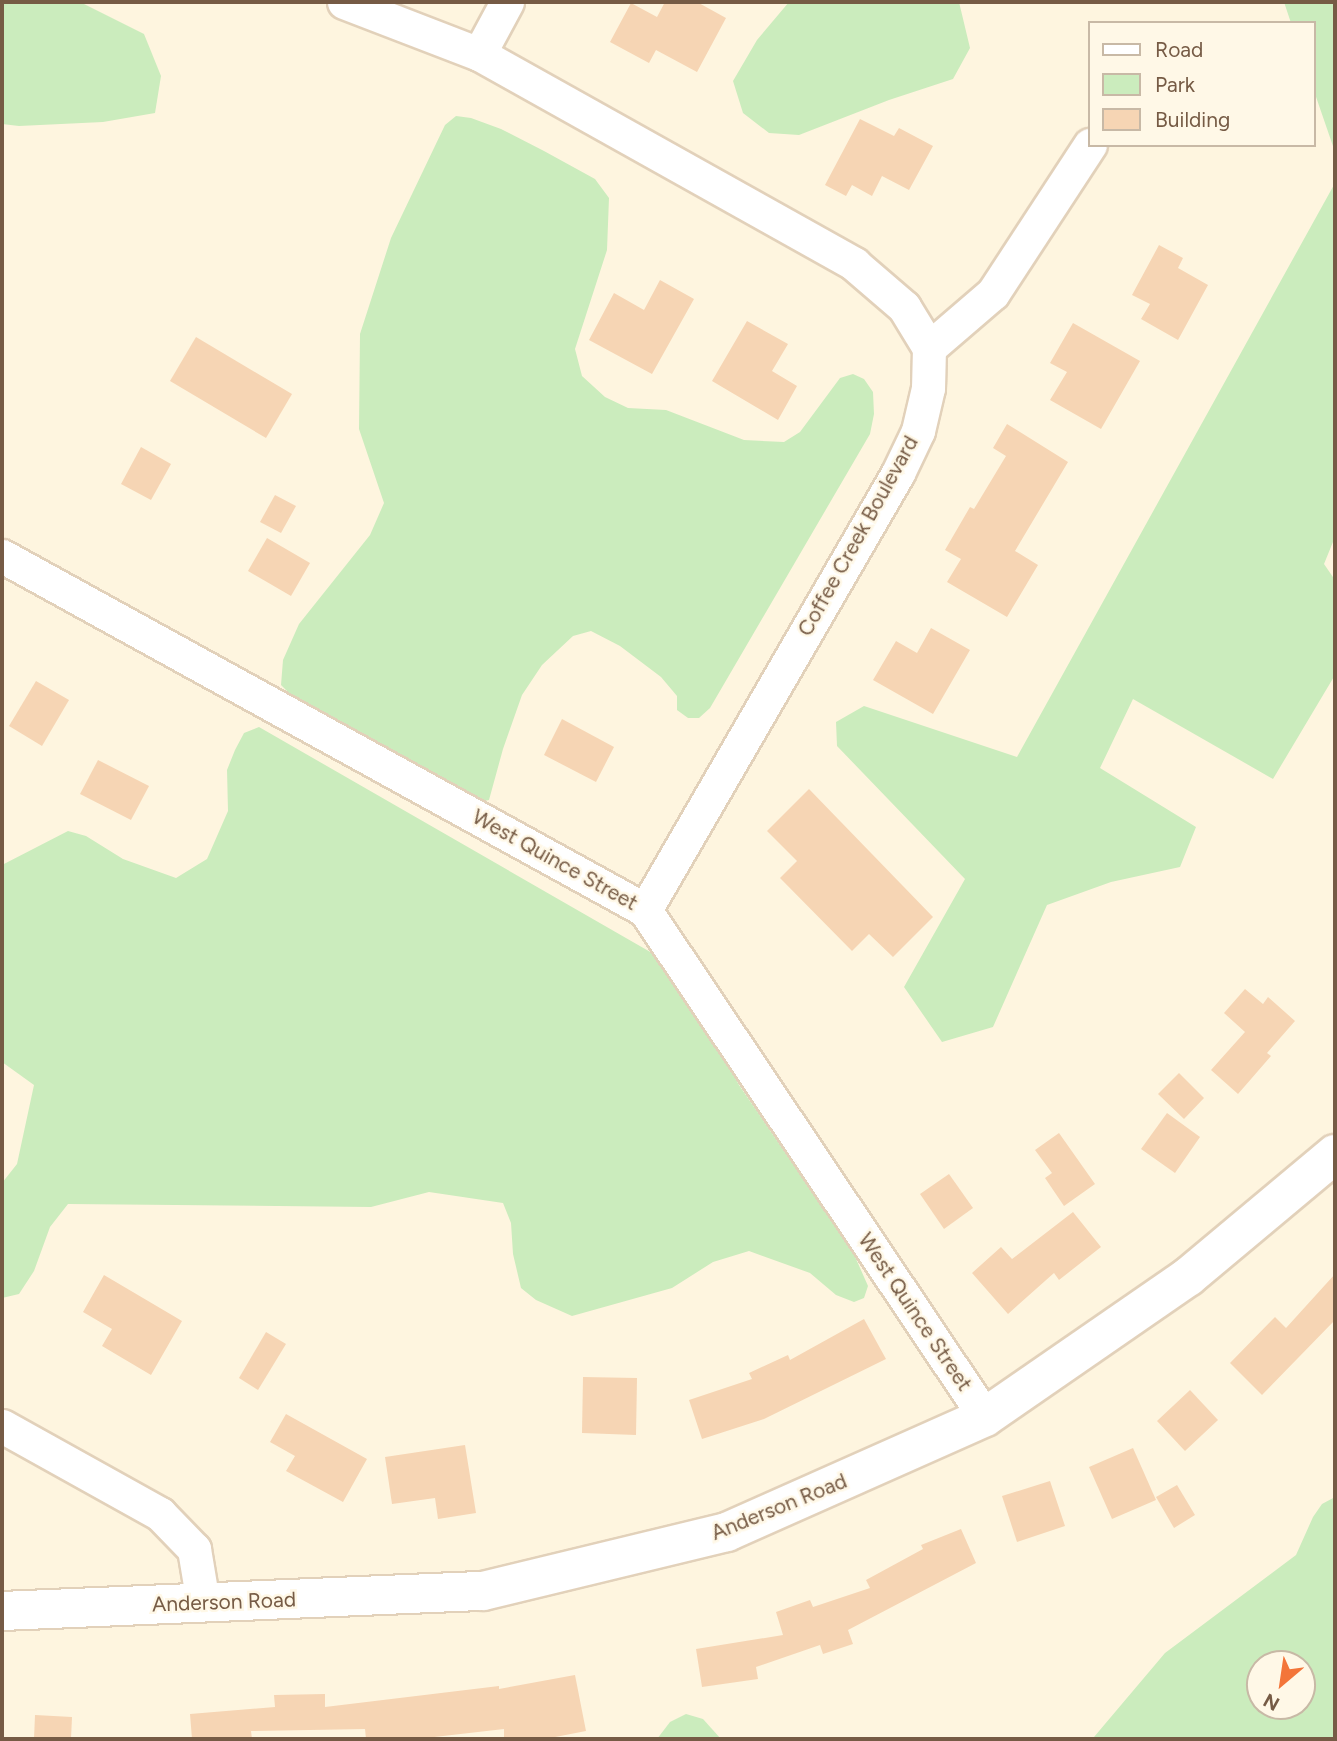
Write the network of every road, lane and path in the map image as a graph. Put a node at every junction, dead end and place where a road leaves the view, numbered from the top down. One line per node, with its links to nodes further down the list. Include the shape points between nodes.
1 (344, 2): 3 (street)
2 (507, 2): 3 (street)
3 (479, 54): 5 (street, via 854,264 904,307)
4 (1089, 147): 5 (street, via 993,293)
5 (929, 348): 7 (street, Coffee Creek Boulevard, via 928,388 918,430 898,473)
6 (2, 556): 7 (street, West Quince Street)
7 (645, 910): 9 (street, West Quince Street)
8 (1335, 1154): 9 (street, Anderson Road, via 1188,1277)
9 (985, 1418): 11 (street, Anderson Road, via 727,1532 483,1591)
10 (2, 1426): 11 (street, via 160,1514 194,1549)
11 (204, 1603): 12 (street, Anderson Road)
12 (2, 1611)

